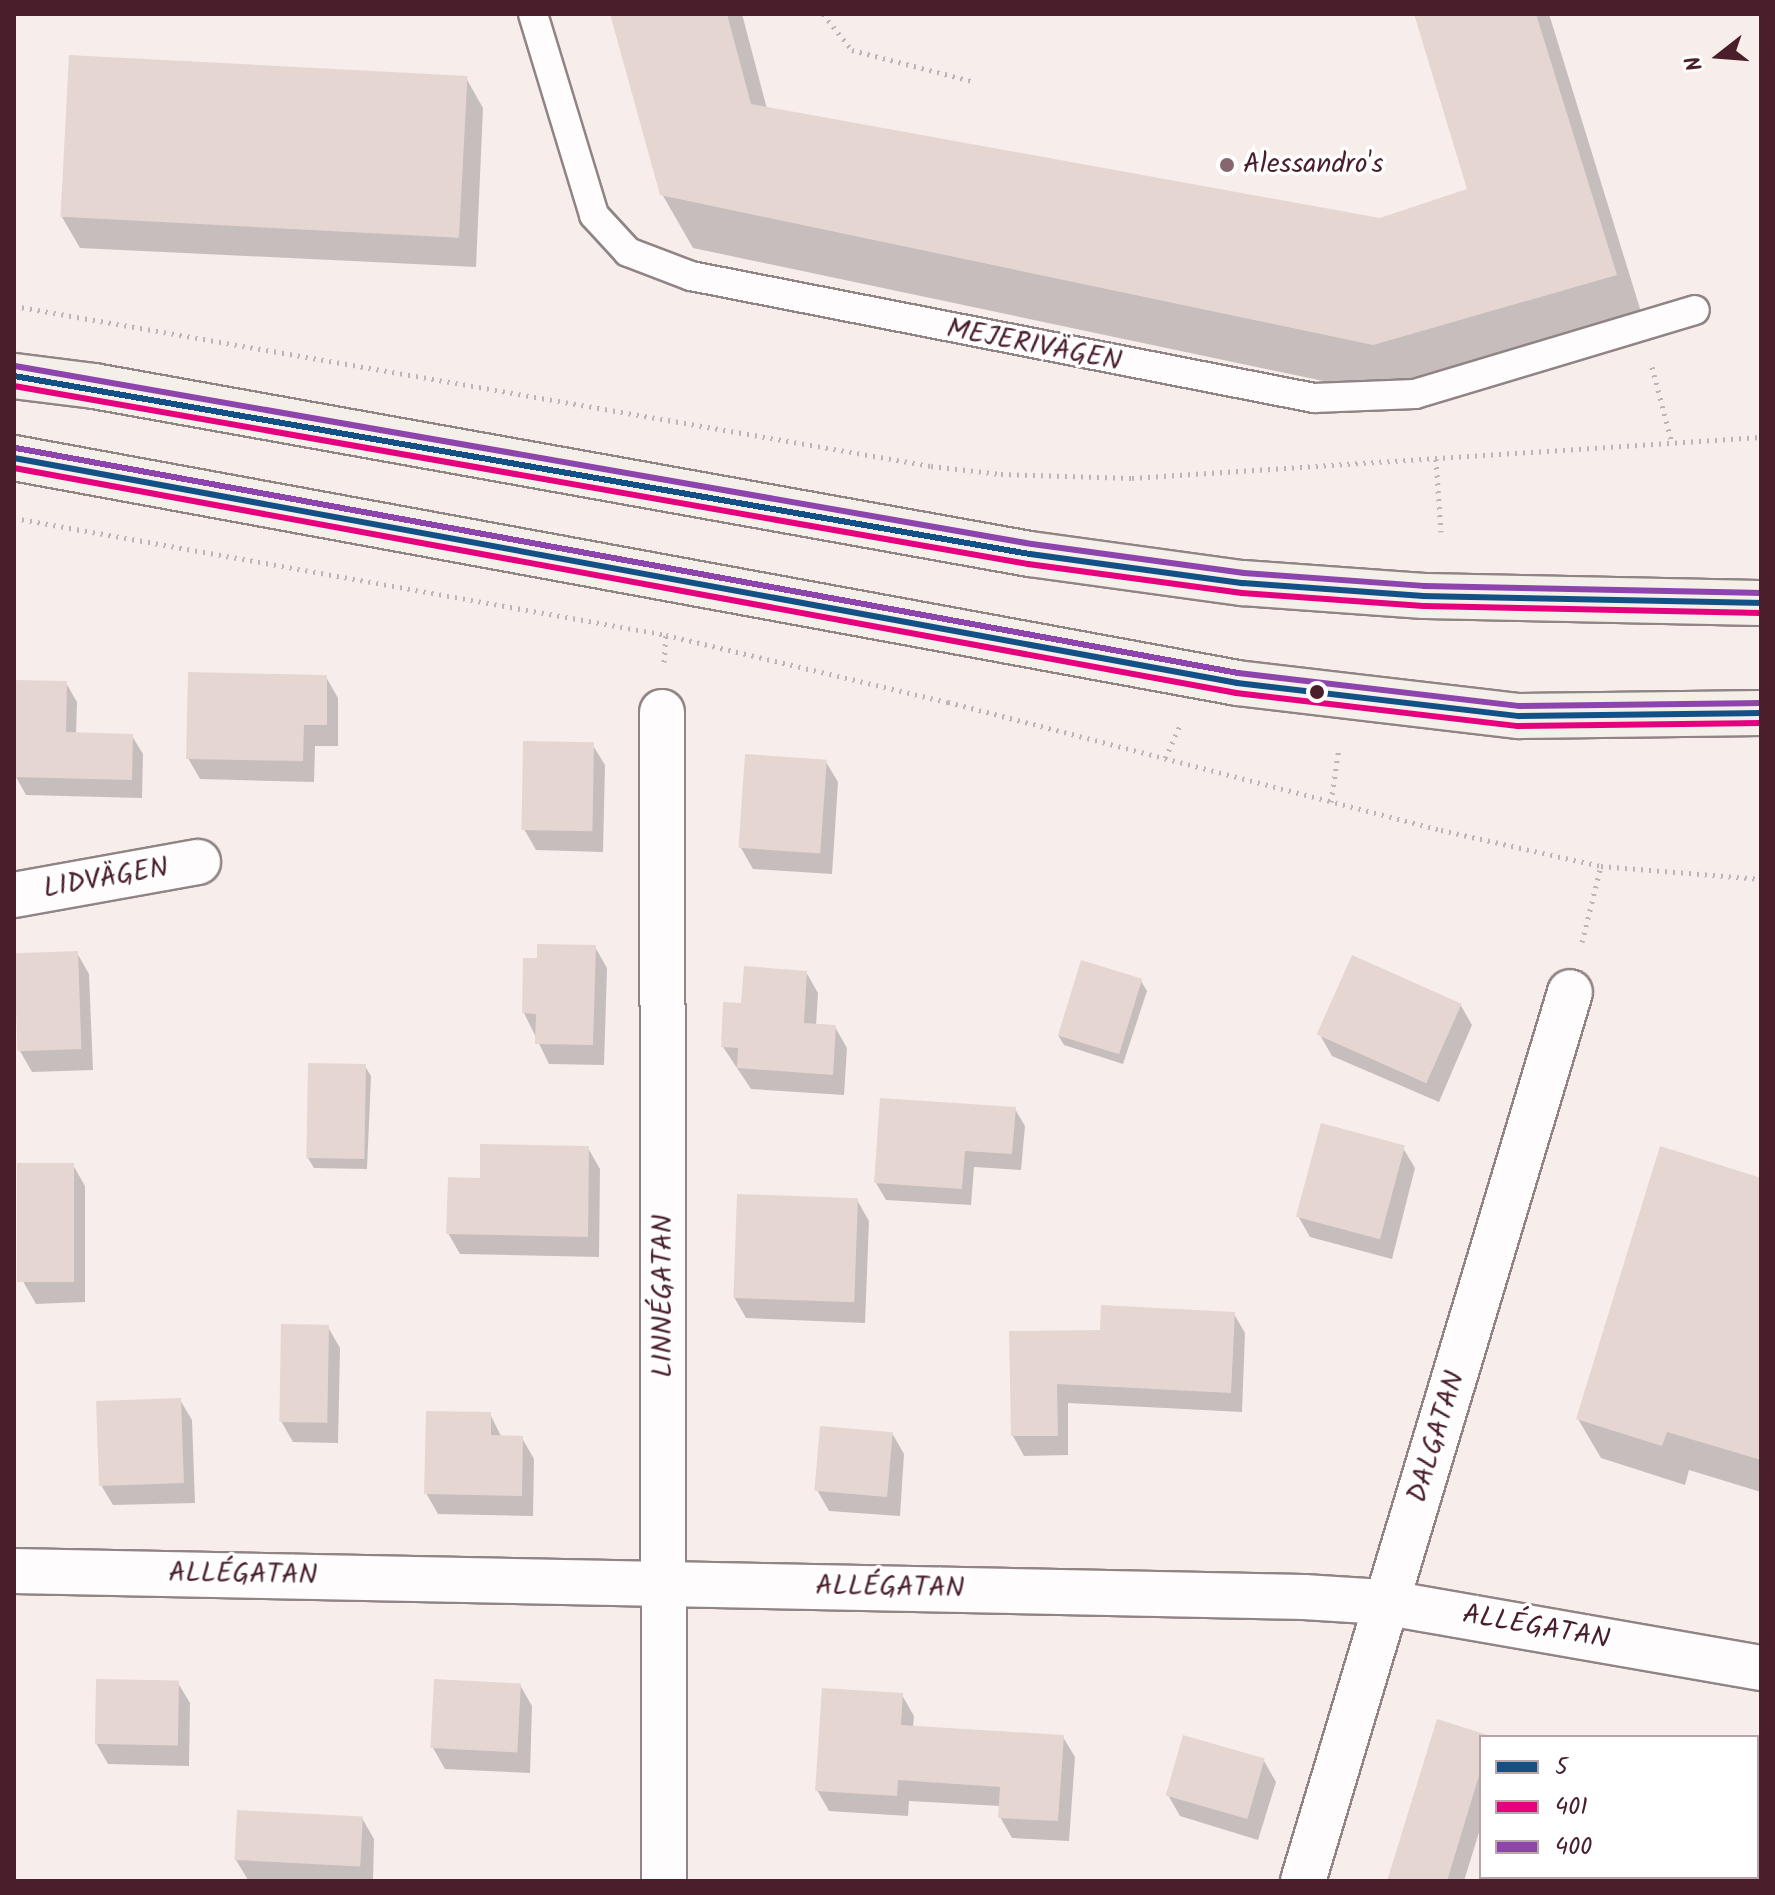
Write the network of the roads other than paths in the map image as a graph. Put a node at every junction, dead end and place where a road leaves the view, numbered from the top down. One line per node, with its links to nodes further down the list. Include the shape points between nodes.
1 (533, 14): 2 (lane, MEJERIVÄGEN, via 594,215 628,252 677,272 948,330 1314,398 1415,394)
2 (1695, 310)
3 (14, 376): 5 (main road, via 1030,554 1243,583 1424,596)
4 (14, 458): 7 (main road, via 1237,683 1519,716)
5 (1761, 603)
6 (662, 712): 12 (street, LINNÉGATAN)
7 (1761, 713)
8 (198, 862): 9 (street, LIDVÄGEN)
9 (14, 895)
10 (1570, 992): 13 (street, DALGATAN)
11 (14, 1571): 12 (street, ALLÉGATAN)
12 (667, 1584): 13 (street, ALLÉGATAN); 15 (street, LINNÉGATAN)
13 (1383, 1602): 14 (street, ALLÉGATAN); 16 (street, DALGATAN)
14 (1761, 1668)
15 (664, 1881)
16 (1303, 1881)

